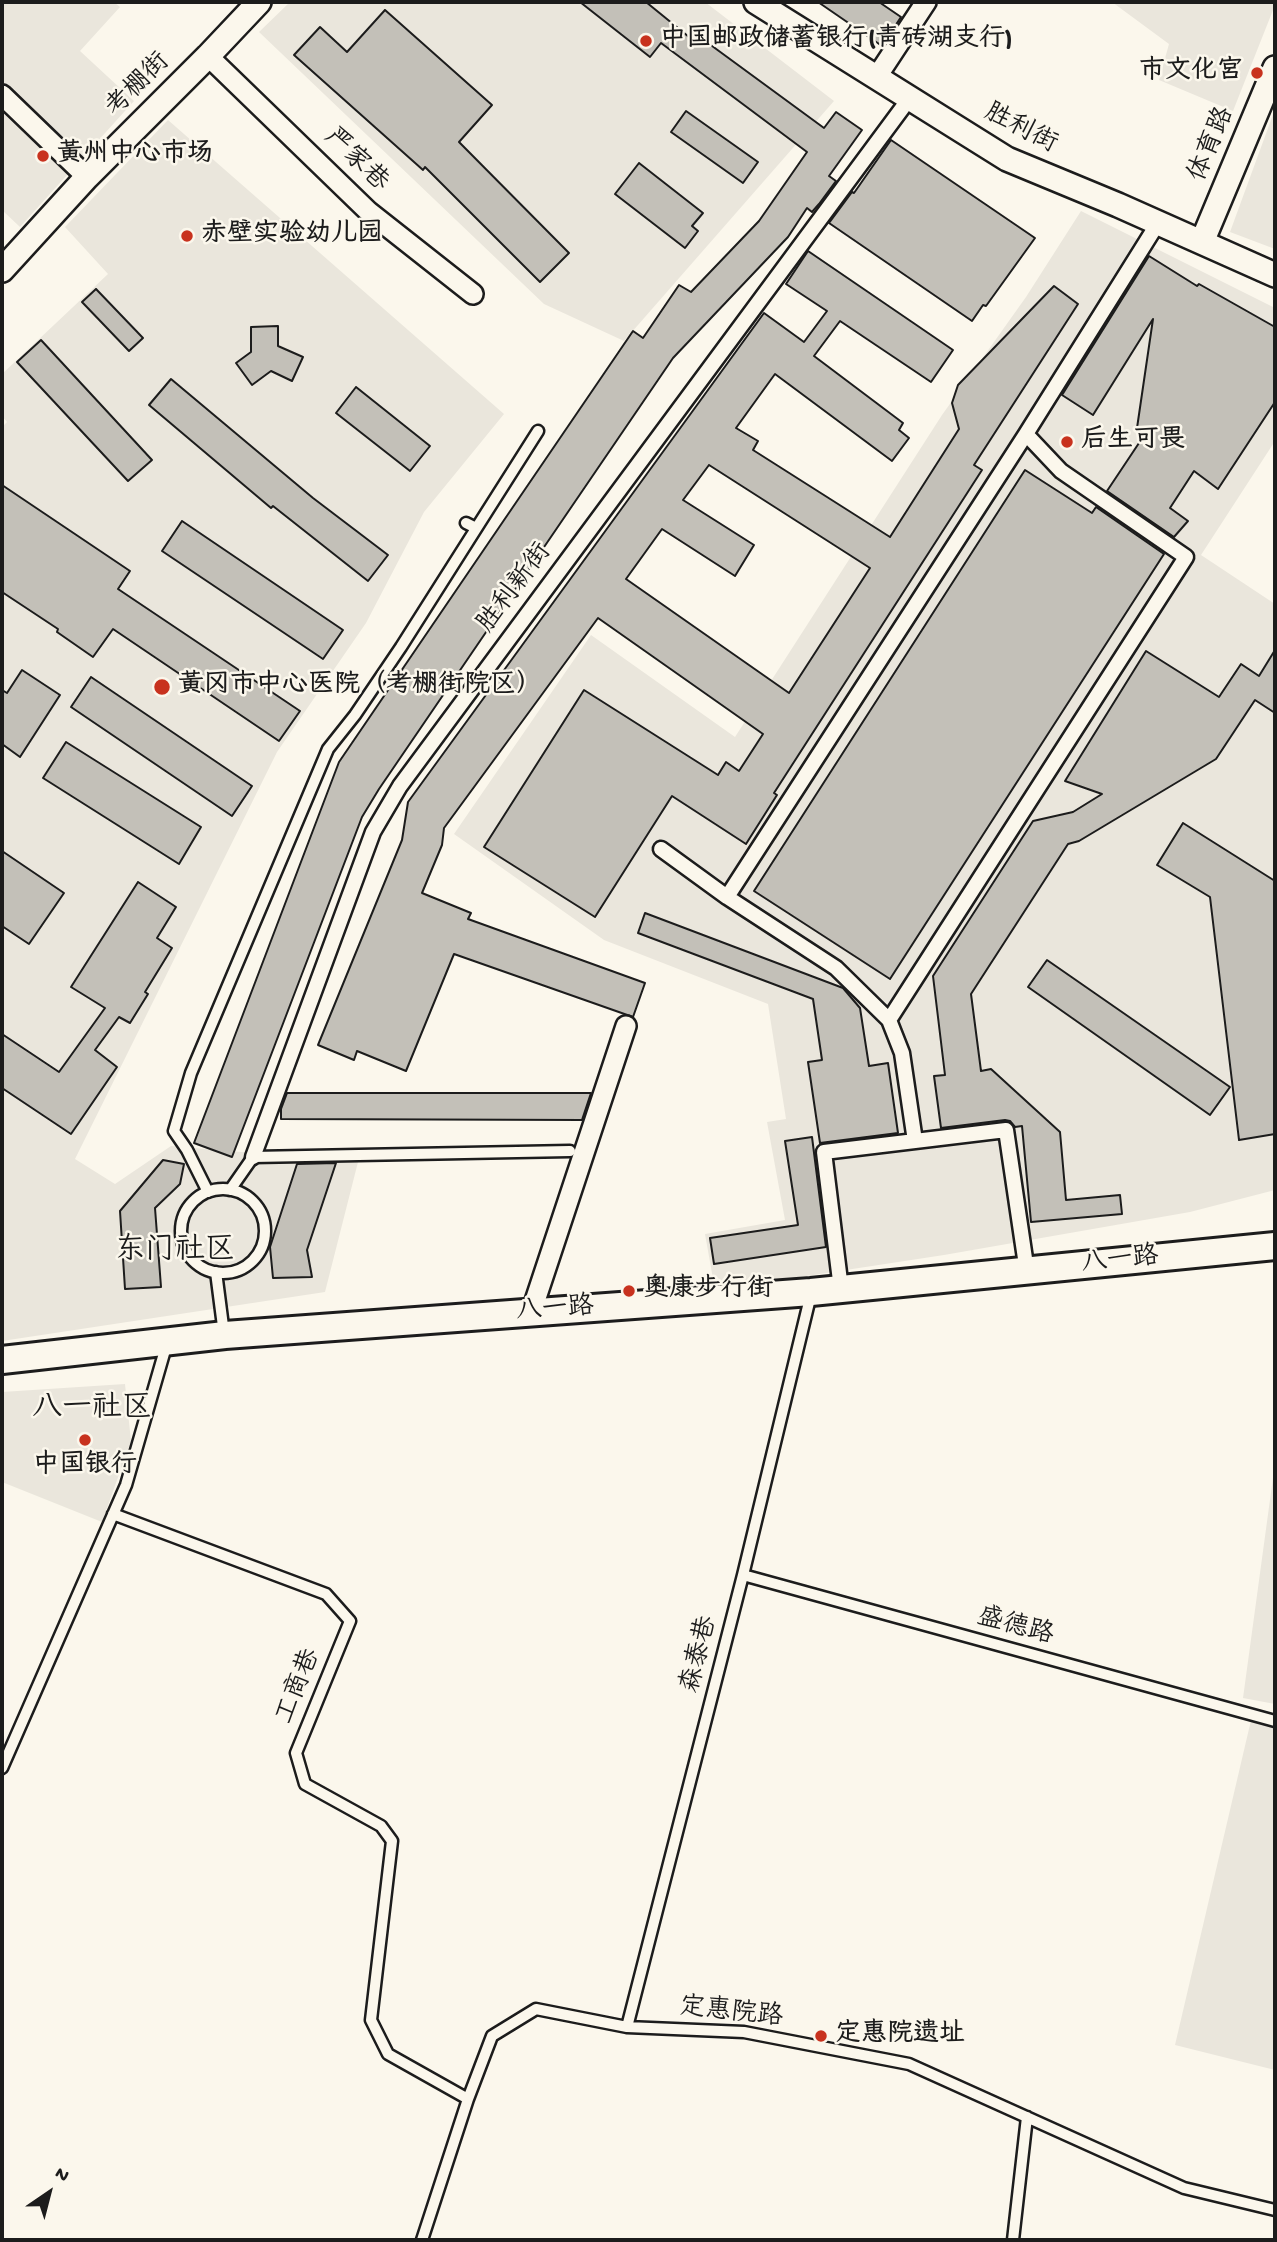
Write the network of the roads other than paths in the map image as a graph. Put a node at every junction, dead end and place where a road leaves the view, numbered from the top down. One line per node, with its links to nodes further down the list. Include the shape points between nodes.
1 (258, 2): 4 (street, 考棚街)
2 (756, 2): 6 (street, 胜利街)
3 (926, 2): 6 (street)
4 (208, 56): 9 (street, 考棚街); 14 (street, 严家巷, via 369,212)
5 (1275, 68): 11 (street, 体育路)
6 (876, 78): 8 (street, 胜利街)
7 (2, 95): 9 (street)
8 (909, 99): 10 (street, 胜利街, via 1007,159); 23 (street, 胜利新街, via 400,786 373,832)
9 (88, 177): 12 (street, 考棚街)
10 (1158, 223): 11 (street, 胜利街); 16 (street)
11 (1202, 242): 13 (street, 胜利街)
12 (2, 270)
13 (1275, 275)
14 (473, 294)
15 (538, 431): 25 (lane, via 471,526 393,659 328,749 191,1073 174,1131)
16 (1026, 434): 18 (street); 19 (street, via 1061,471 1186,556)
17 (661, 849): 18 (street)
18 (727, 897): 19 (street, via 836,968)
19 (889, 1020): 21 (street, via 902,1053)
20 (626, 1026): 31 (street)
21 (915, 1141): 28 (street, via 1006,1130); 29 (street, via 824,1152)
22 (570, 1151): 23 (lane)
23 (253, 1157): 24 (lane)
24 (230, 1190): 25 (lane); 27 (lane, via 257,1206 265,1238 248,1265)
25 (208, 1192): 27 (lane, via 191,1204 181,1235 197,1263)
26 (1275, 1246): 28 (main road, 八一路)
27 (216, 1272): 32 (lane)
28 (1027, 1272): 29 (main road, 八一路)
29 (841, 1289): 30 (main road, 八一路)
30 (811, 1292): 31 (main road, 八一路); 36 (lane, 森泰巷)
31 (531, 1313): 32 (main road, 八一路)
32 (225, 1335): 33 (main road, 八一路)
33 (167, 1342): 34 (main road, 八一路); 35 (lane, via 126,1485)
34 (2, 1360)
35 (113, 1514): 38 (lane); 40 (lane, 工商巷, via 326,1594 350,1620 296,1753 305,1784 381,1826 392,1842 371,2020 388,2054)
36 (743, 1575): 37 (lane, 盛德路); 39 (lane, 森泰巷)
37 (1275, 1721)
38 (2, 1768)
39 (627, 2027): 40 (lane, 定惠院路, via 536,2009 492,2036); 41 (lane, 定惠院路, via 744,2032 909,2064)
40 (468, 2099): 43 (lane, 定惠院路)
41 (1027, 2117): 42 (lane, 定惠院路, via 1184,2188); 44 (lane)
42 (1275, 2210)
43 (422, 2240)
44 (1013, 2240)

